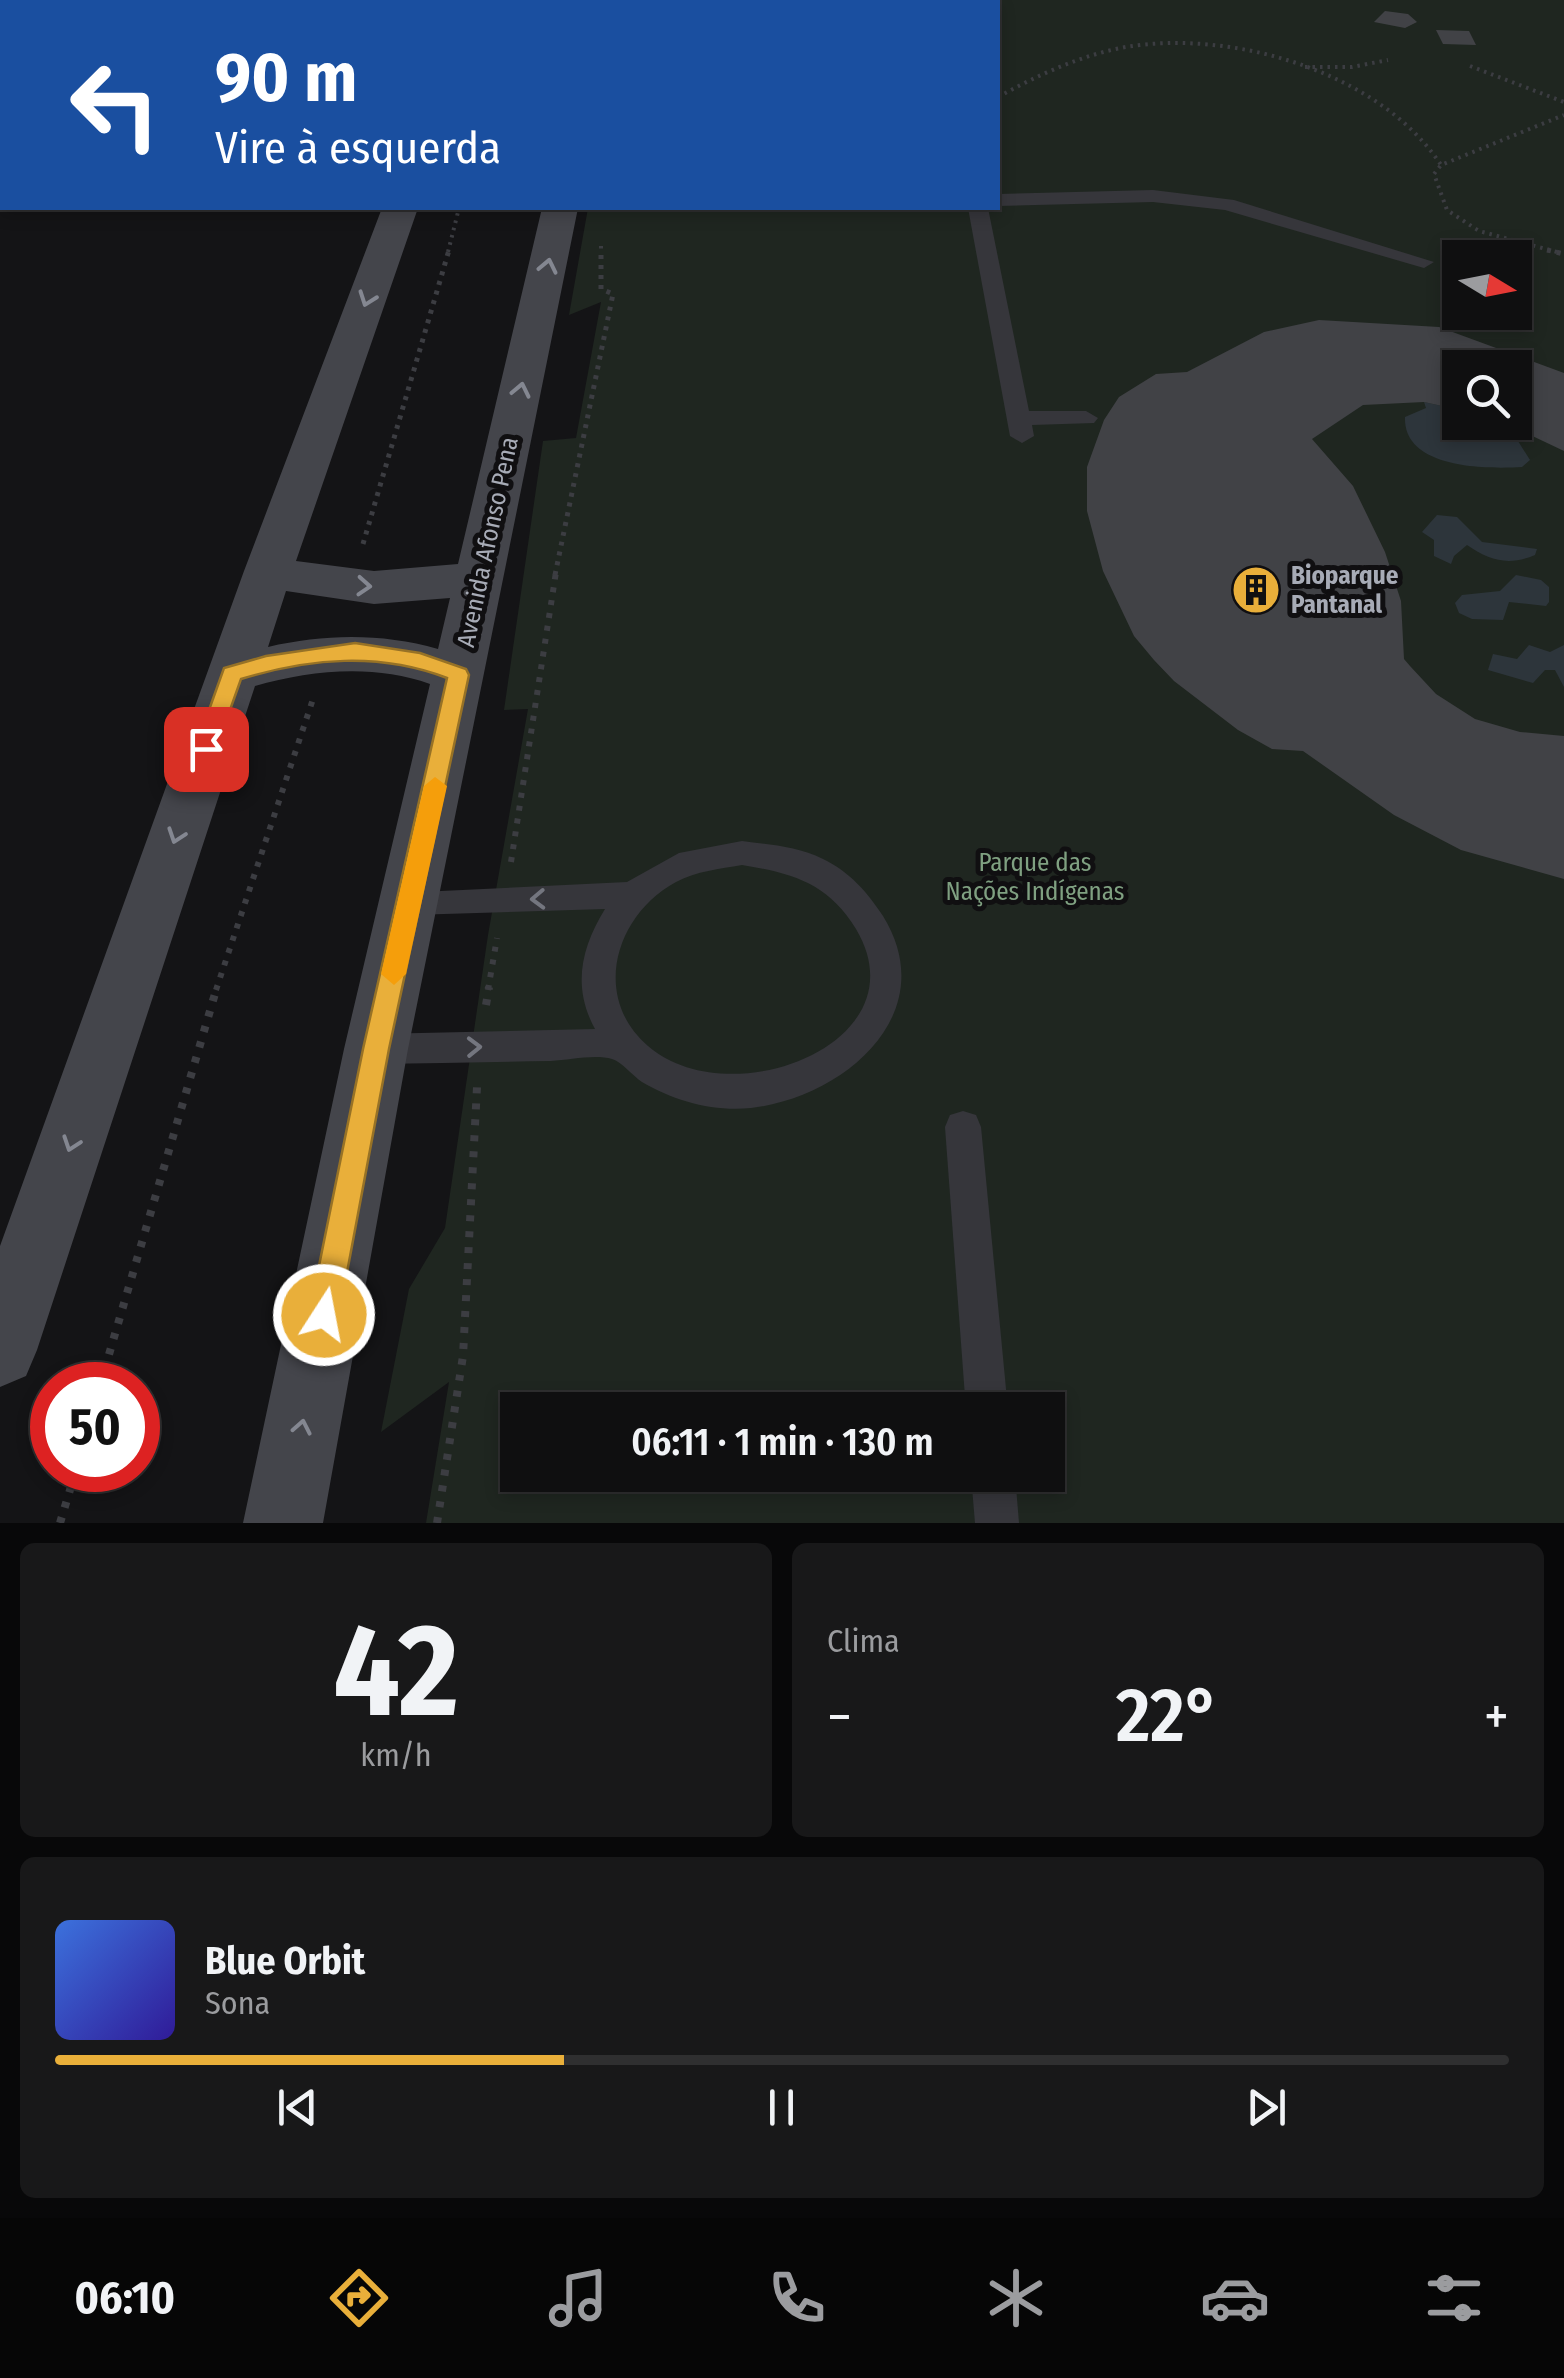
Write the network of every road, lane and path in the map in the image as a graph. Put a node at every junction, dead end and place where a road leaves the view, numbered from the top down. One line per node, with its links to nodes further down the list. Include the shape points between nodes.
1 (1388, 60): 3 (path)
2 (1470, 66): 5 (path)
3 (1298, 67): 4 (path, via 1252,52 1188,44 1129,46 1050,67); 7 (path, via 1354,88 1416,130)
4 (1000, 96)
5 (1564, 102)
6 (1564, 115): 7 (path)
7 (1441, 165): 13 (path, via 1434,174 1447,210 1478,232)
8 (1000, 200): 14 (lane, via 1153,196 1227,204)
9 (399, 210): 16 (main road, one-way to 16)
10 (458, 210): 18 (path)
11 (978, 210): 15 (lane, via 1021,427)
12 (580, 224): 17 (main road, Avenida Afonso Pena, one-way to 12); 22 (path, via 601,288 613,294 557,564)
13 (1564, 254)
14 (1424, 262)
15 (1086, 418)
16 (268, 571): 18 (main road); 20 (main road)
17 (480, 574): 18 (main road, one-way to 17, via 436,586); 21 (main road, Avenida Afonso Pena)
18 (351, 585)
19 (328, 652): 20 (main road); 21 (main road, via 387,653); 30 (path, via 204,1027)
20 (232, 674): 28 (main road, one-way to 28)
21 (458, 675): 24 (main road, Avenida Afonso Pena)
22 (520, 819)
23 (635, 895): 24 (lane, one-way to 24); 25 (lane, via 610,922 594,968 602,1014); 25 (lane, via 690,862 742,853 795,861 851,896 872,921 886,966 878,1014 847,1055 797,1085 738,1096 678,1086)
24 (411, 902): 26 (main road, Avenida Afonso Pena)
25 (622, 1044): 26 (lane, one-way to 25)
26 (376, 1049): 35 (main road, Avenida Afonso Pena, one-way to 26)
27 (963, 1127): 31 (lane)
28 (0, 1350)
29 (463, 1356): 36 (path)
30 (107, 1362)
31 (985, 1392)
32 (69, 1492): 34 (path)
33 (995, 1492): 37 (lane)
34 (60, 1523)
35 (284, 1523)
36 (437, 1523)
37 (998, 1523)

